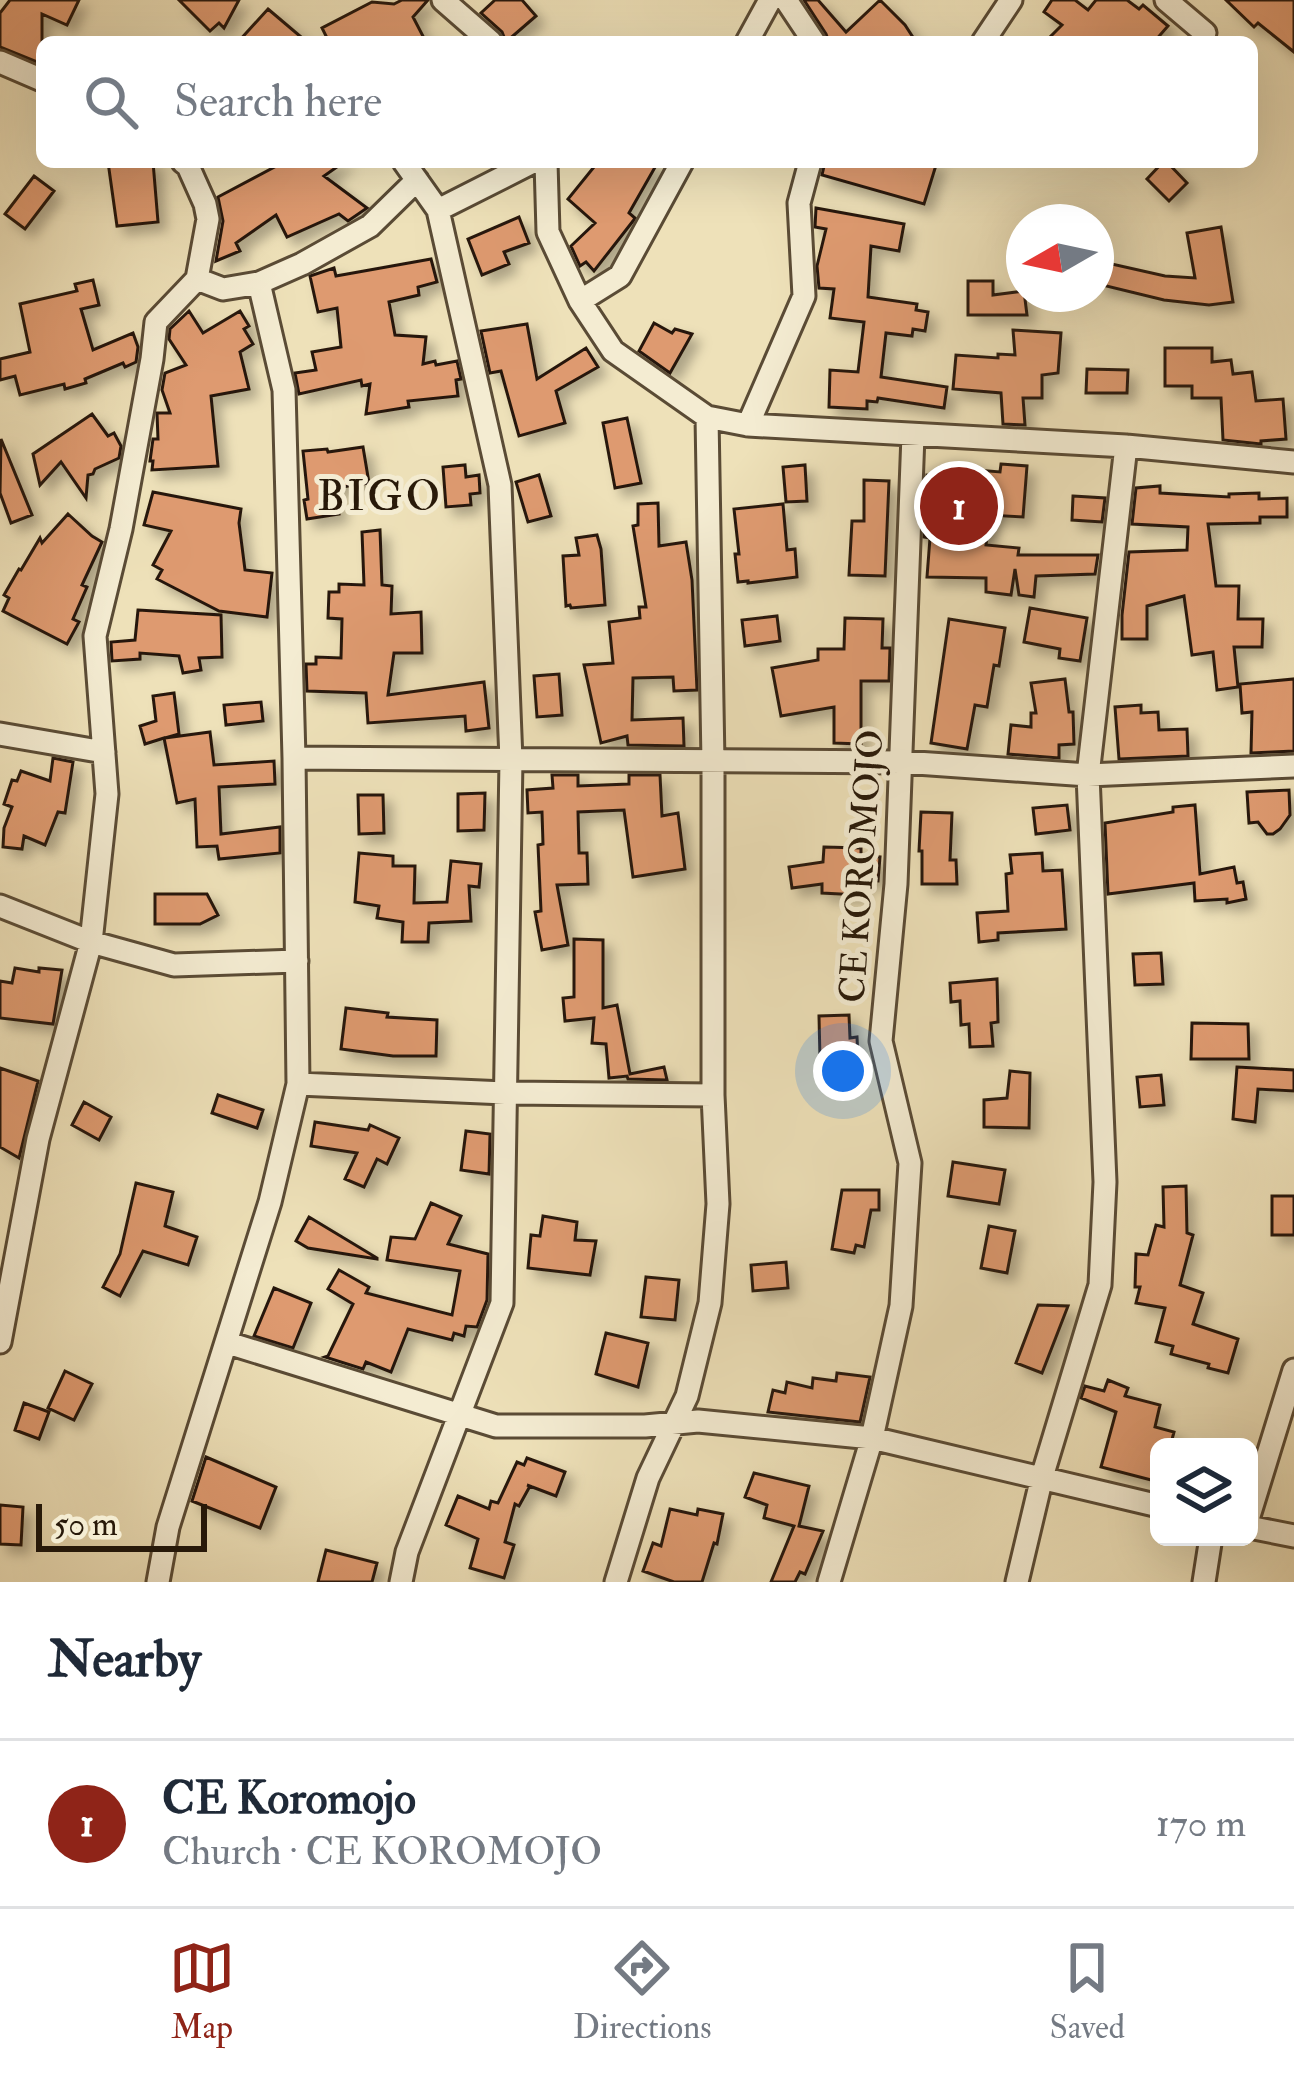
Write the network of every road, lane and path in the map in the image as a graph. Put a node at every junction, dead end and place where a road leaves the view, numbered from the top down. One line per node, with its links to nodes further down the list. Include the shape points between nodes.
1 (442, 0): 6 (street)
2 (770, 0): 10 (street)
3 (786, 0): 11 (street)
4 (1011, 0): 12 (street)
5 (1166, 0): 7 (street)
6 (459, 17): 8 (street); 9 (street)
7 (1204, 33)
8 (451, 36)
9 (483, 36)
10 (750, 36)
11 (810, 36)
12 (987, 36)
13 (0, 62): 14 (street)
14 (36, 77)
15 (189, 168): 22 (street, via 208,219)
16 (520, 168): 21 (street)
17 (546, 168): 24 (street, via 548,232)
18 (679, 168): 24 (street, via 620,276)
19 (809, 168): 26 (street, via 799,203 804,296)
20 (410, 171): 21 (street); 23 (street, via 370,226)
21 (439, 210): 33 (street, via 500,485)
22 (197, 279): 23 (street, via 223,289); 31 (street, via 156,322 122,529 95,636)
23 (259, 284): 32 (street, via 284,390)
24 (580, 301): 25 (street, via 613,351)
25 (707, 417): 26 (street); 34 (street)
26 (748, 425): 27 (street)
27 (913, 435): 28 (street); 35 (street, CE KOROMOJO)
28 (1126, 446): 29 (street); 37 (street)
29 (1294, 462)
30 (0, 734): 31 (street)
31 (104, 752): 39 (street)
32 (294, 758): 33 (street); 40 (street)
33 (511, 760): 34 (street); 42 (street)
34 (713, 762): 35 (street); 43 (street)
35 (902, 762): 37 (street); 49 (street, CE KOROMOJO, via 880,1041 910,1163 901,1306)
36 (1294, 766): 37 (street)
37 (1088, 775): 50 (street, via 1106,1182 1100,1286)
38 (0, 906): 39 (street)
39 (91, 942): 40 (street, via 174,965); 44 (street, via 38,1139)
40 (297, 961): 41 (street)
41 (298, 1084): 42 (street); 45 (street)
42 (505, 1093): 43 (street); 47 (street, via 502,1303)
43 (713, 1095): 48 (street, via 718,1204 710,1303 687,1396)
44 (0, 1342)
45 (228, 1342): 47 (street); 56 (street)
46 (1294, 1370): 51 (street)
47 (460, 1413): 48 (street, via 496,1426); 57 (street)
48 (672, 1422): 49 (street); 58 (street)
49 (872, 1438): 50 (street); 59 (street, CE KOROMOJO)
50 (1042, 1478): 52 (street); 60 (street)
51 (1258, 1487)
52 (1150, 1504)
53 (1258, 1529): 54 (street)
54 (1294, 1536)
55 (1210, 1546): 61 (street)
56 (158, 1582)
57 (401, 1582)
58 (616, 1582)
59 (829, 1582)
60 (1017, 1582)
61 (1204, 1582)

